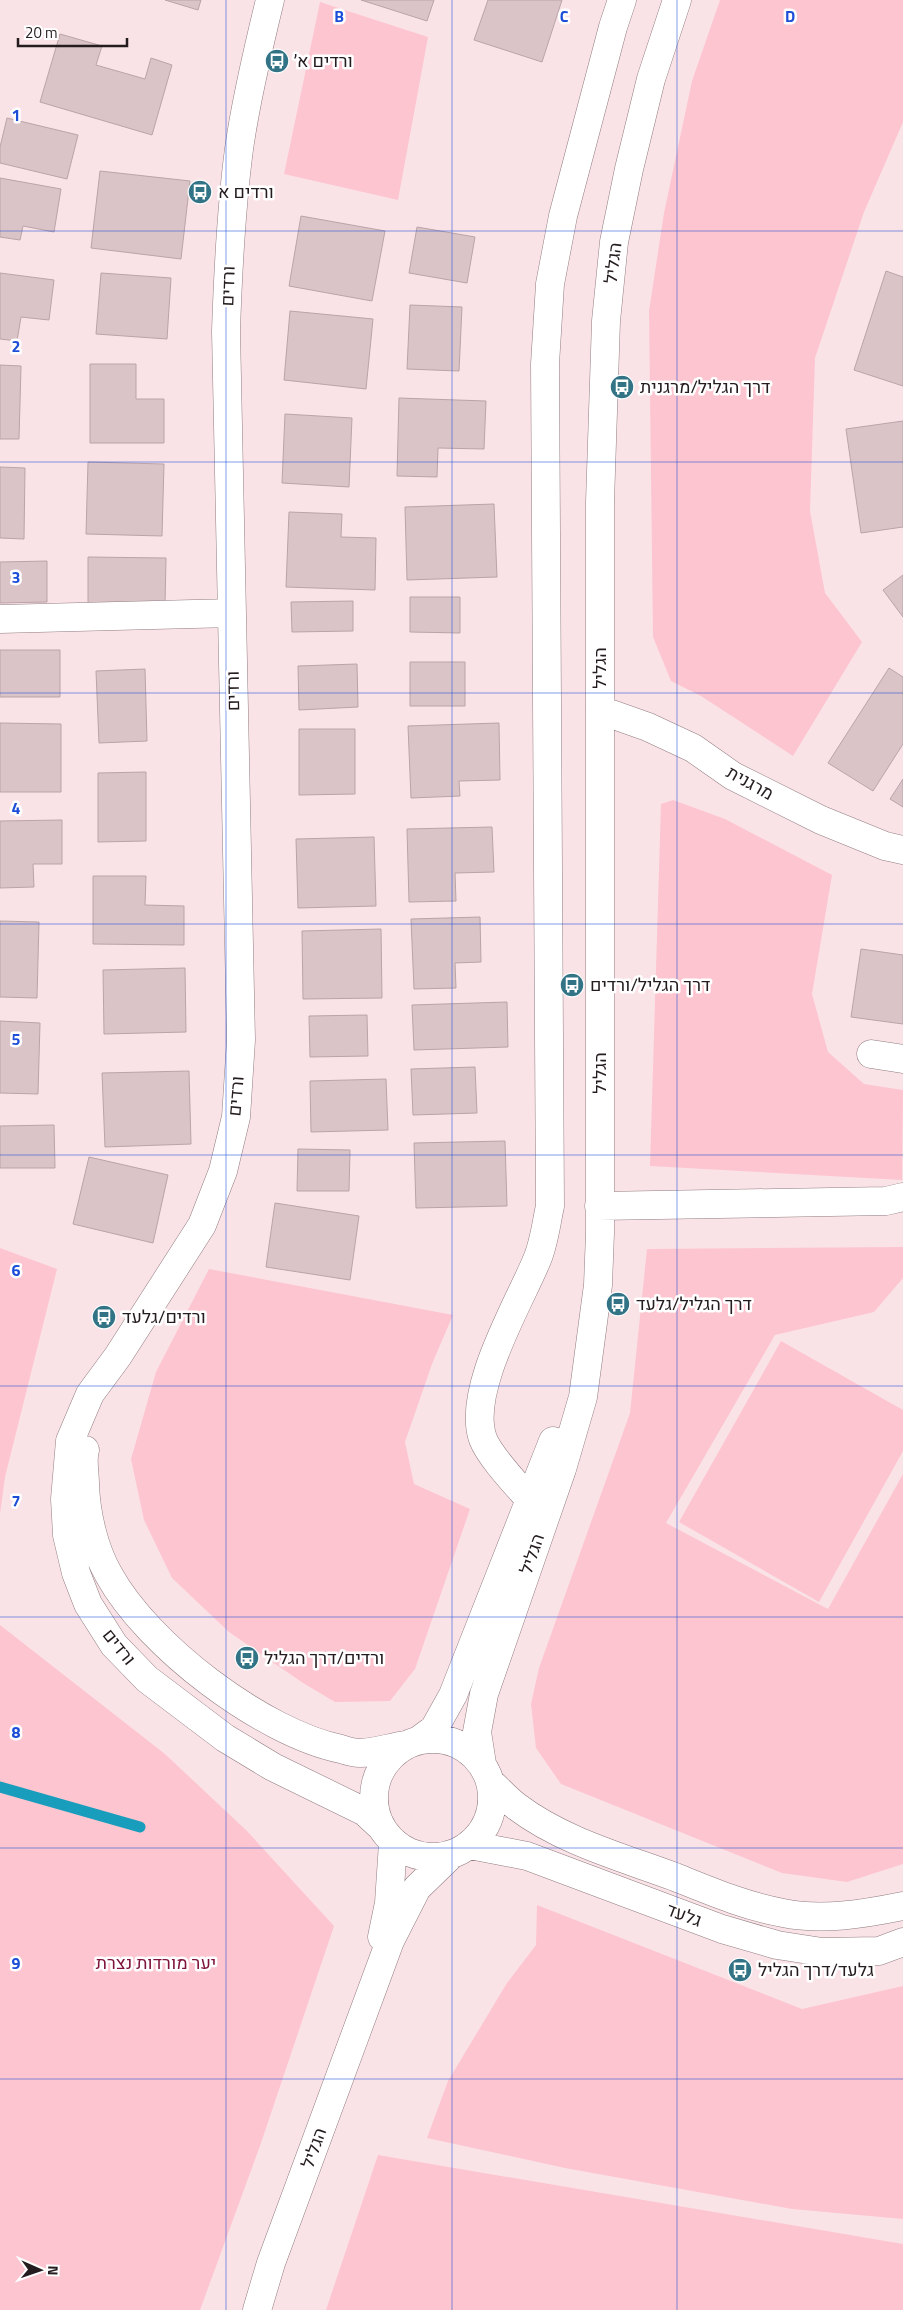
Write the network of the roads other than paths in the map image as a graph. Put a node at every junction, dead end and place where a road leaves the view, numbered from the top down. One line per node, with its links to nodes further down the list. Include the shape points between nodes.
1 (270, 0): 4 (street, ורדים, via 239,148 229,252 226,331)
2 (622, 0): 14 (street, via 565,207 550,284 545,374 550,1206 537,1260 502,1332 480,1414 484,1439)
3 (677, 0): 6 (street, הגליל, via 651,79 614,242 601,417)
4 (232, 613): 5 (street); 13 (street, ורדים, via 241,1040 236,1116 223,1171 202,1225)
5 (0, 619)
6 (600, 710): 7 (street, מרגנית, via 693,748 733,776 821,820); 11 (street, הגליל)
7 (903, 850)
8 (871, 1054): 9 (street)
9 (903, 1059)
10 (903, 1197): 11 (street, via 886,1201)
11 (600, 1206): 12 (street, הגליל, via 598,1285)
12 (592, 1344): 14 (street, הגליל); 16 (street, הגליל, via 583,1397 562,1469 484,1694 478,1732)
13 (118, 1356): 15 (street, ורדים, via 84,1453 86,1496 95,1540 109,1575 135,1614 172,1651 210,1681 291,1733 322,1745 360,1753); 17 (street, ורדים, via 90,1394 70,1441 65,1499 67,1535 88,1604 114,1645 147,1679 187,1711 273,1766 365,1812)
14 (530, 1500): 15 (street, הגליל, via 453,1695 434,1729)
15 (412, 1742): 16 (street, via 445,1739 468,1749); 17 (street, via 388,1757 374,1784 373,1805)
16 (487, 1773): 18 (street, via 492,1804 486,1824); 19 (street, גלעד, via 515,1806 548,1827 595,1848 741,1902 784,1913 827,1916 865,1914)
17 (386, 1834): 18 (street, via 410,1854 431,1858); 21 (street, הגליל, via 389,1903)
18 (460, 1850): 20 (street, גלעד, via 527,1856 722,1930 777,1945 822,1952 879,1951); 21 (street, הגליל, via 417,1888 390,1941)
19 (903, 1906)
20 (903, 1942)
21 (373, 1988): 22 (street, הגליל)
22 (256, 2310)

